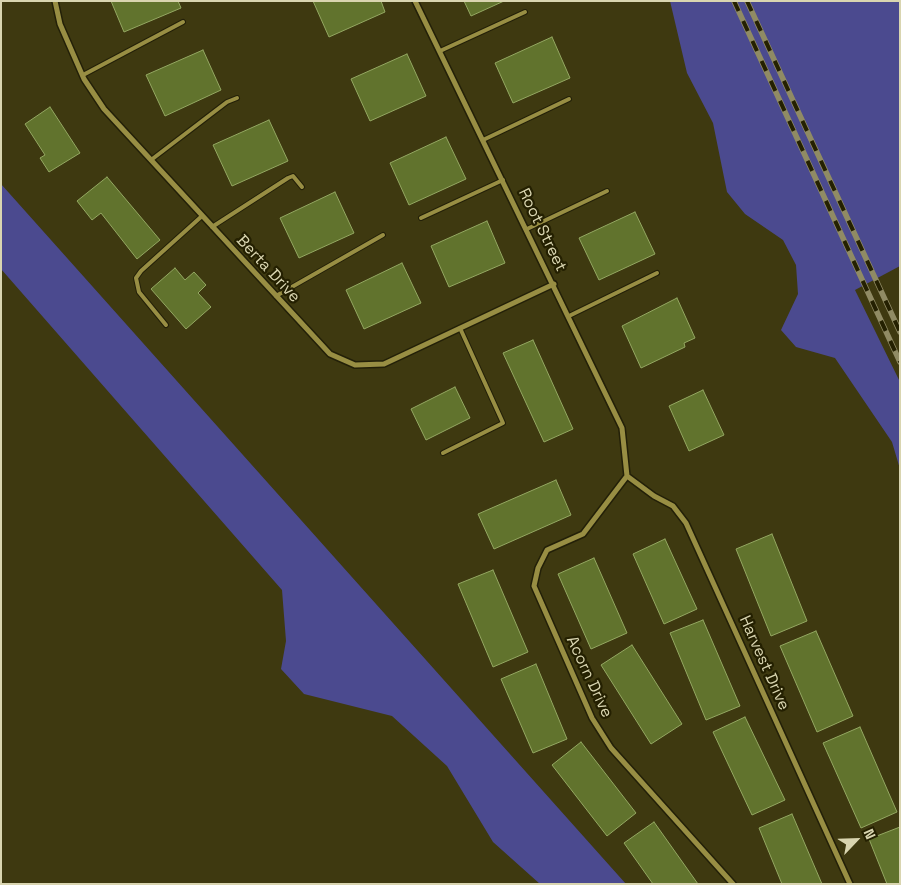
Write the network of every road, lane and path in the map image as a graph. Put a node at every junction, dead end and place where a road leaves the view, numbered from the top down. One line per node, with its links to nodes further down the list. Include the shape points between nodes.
1 (55, 1): 6 (street, Berta Drive, via 60,24)
2 (415, 1): 5 (street, Root Street)
3 (525, 12): 5 (lane)
4 (183, 22): 6 (lane)
5 (440, 51): 9 (street, Root Street)
6 (82, 75): 10 (street, Berta Drive, via 104,109)
7 (237, 98): 10 (lane, via 227,102)
8 (569, 99): 9 (lane)
9 (483, 140): 11 (street, Root Street)
10 (151, 160): 14 (street, Berta Drive)
11 (503, 180): 15 (lane); 17 (street, Root Street)
12 (302, 188): 16 (lane, via 293,176 288,178)
13 (608, 191): 17 (lane)
14 (202, 216): 16 (street, Berta Drive); 23 (lane, via 136,278 139,292)
15 (421, 218)
16 (212, 227): 21 (street, Berta Drive)
17 (527, 229): 20 (street, Root Street)
18 (383, 235): 21 (lane)
19 (658, 273): 22 (lane)
20 (554, 284): 22 (street, Root Street); 24 (street, Berta Drive)
21 (276, 296): 24 (street, Berta Drive, via 330,354 355,365 384,364)
22 (569, 316): 26 (street, Root Street, via 622,428)
23 (166, 325)
24 (460, 328): 25 (lane, via 503,423)
25 (443, 453)
26 (627, 476): 27 (street, Acorn Drive, via 583,534 548,550 538,568 534,586 592,718 611,748); 28 (street, Harvest Drive, via 673,506 686,522)
27 (733, 884)
28 (850, 884)

